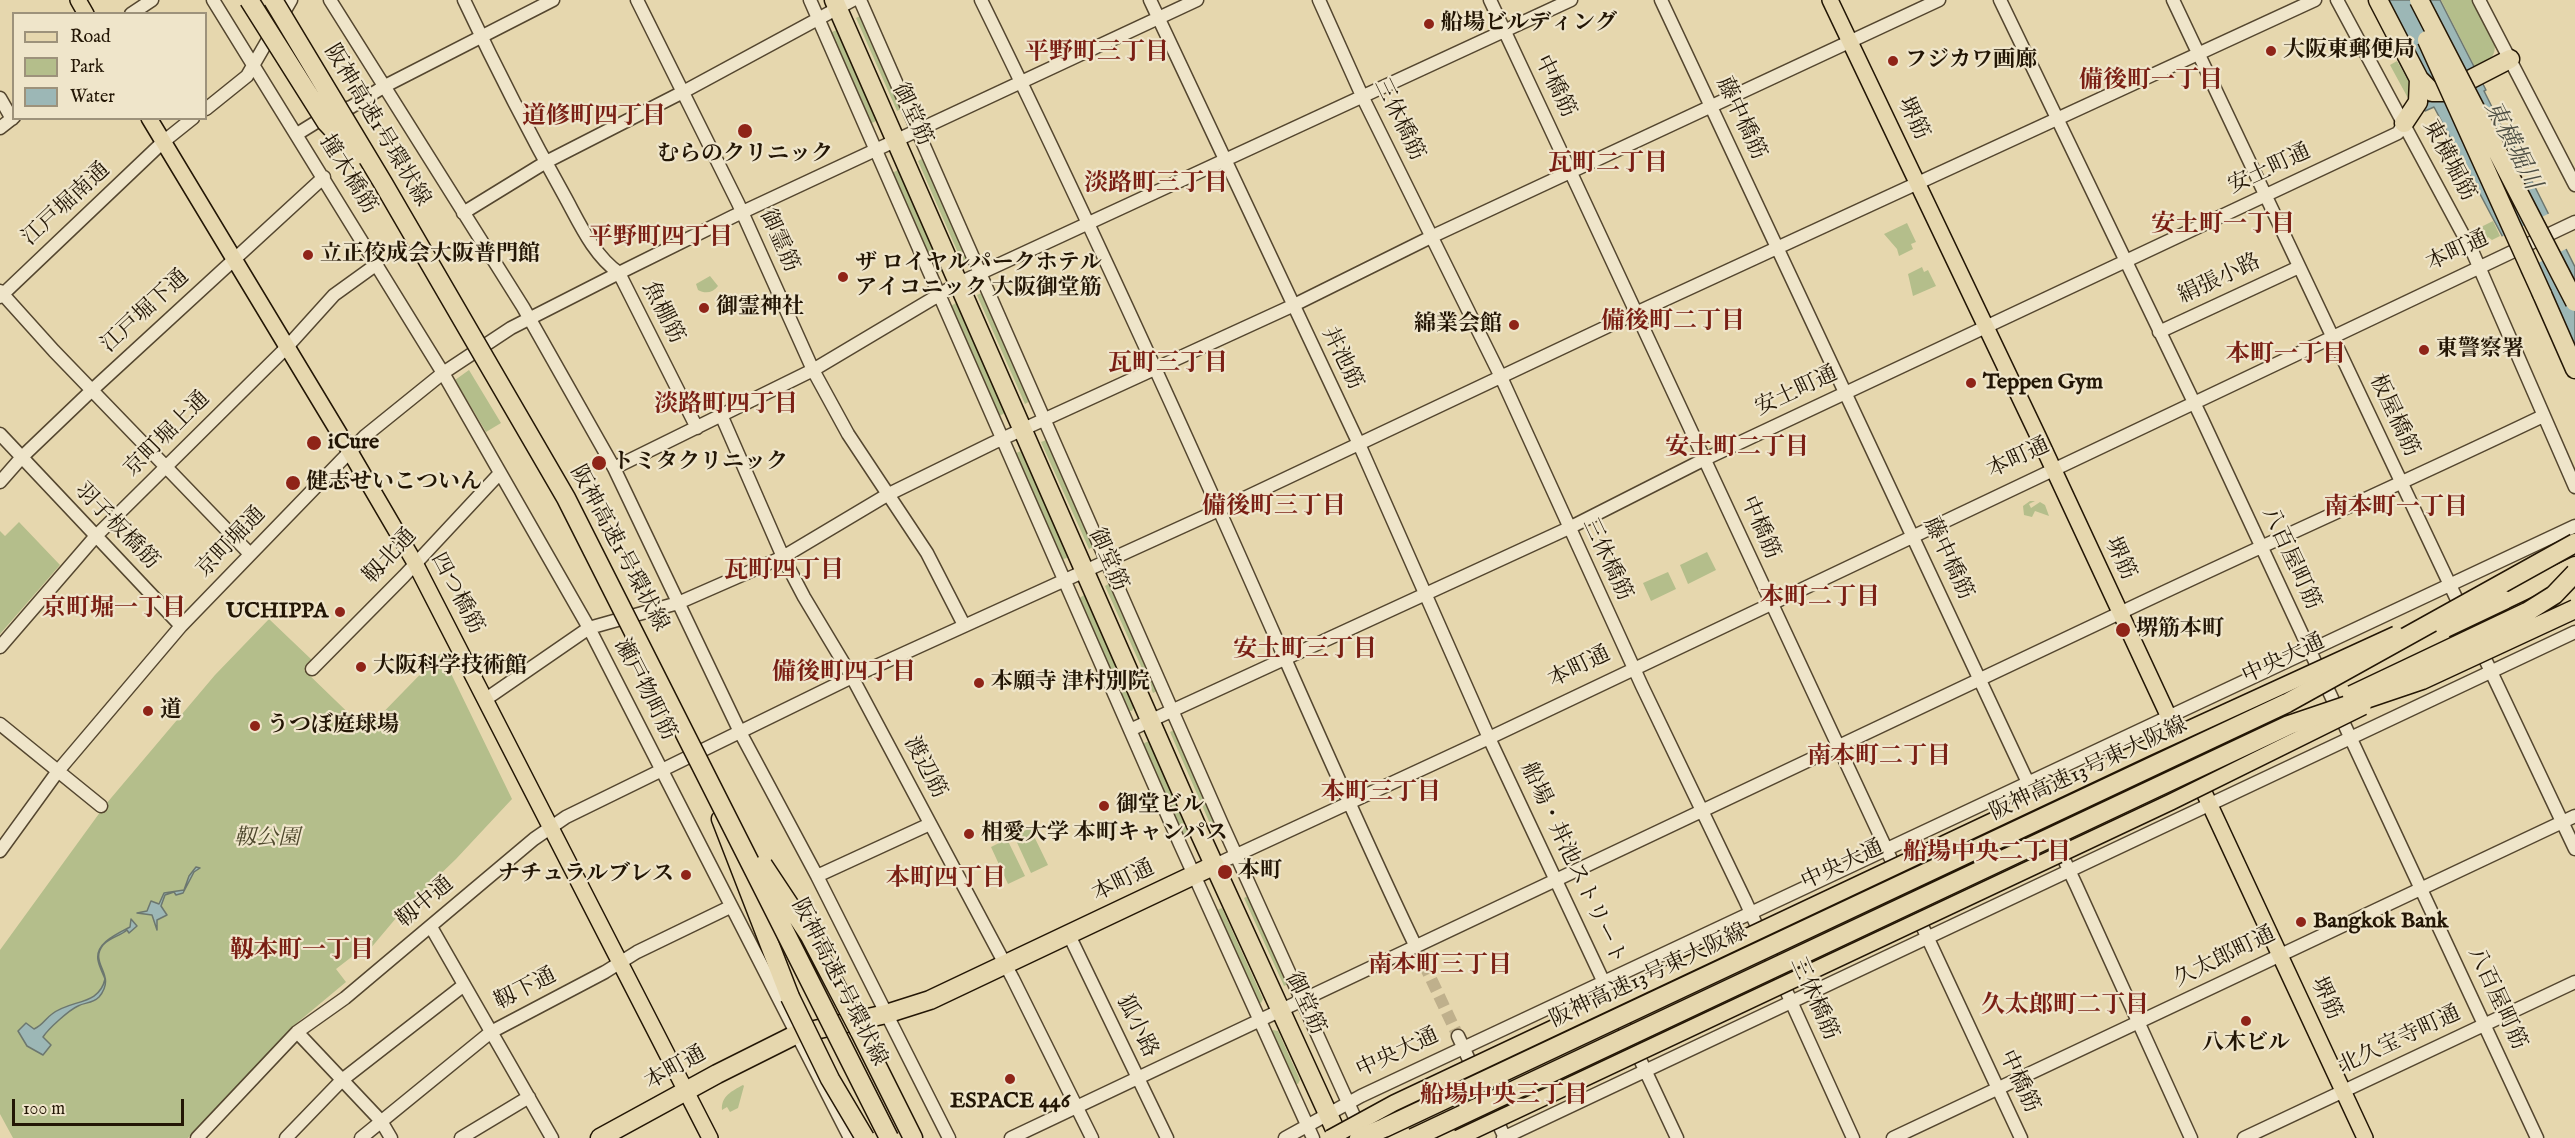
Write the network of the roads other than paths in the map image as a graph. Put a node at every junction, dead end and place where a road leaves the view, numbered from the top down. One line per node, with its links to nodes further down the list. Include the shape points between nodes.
1 (152, 0): 30 (street)
2 (213, 0): 38 (street, 撞木橋筋)
3 (249, 0): 63 (highway, bridge, via 326,122)
4 (273, 0): 63 (highway, 阪神高速1号環状線, bridge)
5 (291, 0): 38 (street)
6 (330, 0): 41 (street)
7 (464, 0): 34 (street, 魚棚筋)
8 (553, 0): 34 (street)
9 (637, 0): 42 (street, 御霊筋)
10 (810, 0): 31 (street)
11 (860, 0): 54 (street)
12 (981, 0): 40 (street)
13 (1150, 0): 32 (street, 丼池筋)
14 (1197, 0): 32 (street, 京町堀通)
15 (1319, 0): 44 (street, 三休橋筋)
16 (1490, 0): 33 (street, 中橋筋)
17 (1571, 0): 33 (street)
18 (1661, 0): 45 (street, 藤中橋筋)
19 (1830, 0): 35 (main road, 堺筋)
20 (1939, 0): 35 (street)
21 (2000, 0): 52 (street, 八百屋町筋)
22 (2173, 0): 36 (street, 板屋橋筋)
23 (2315, 0): 36 (street, 靱中通)
24 (2337, 0): 49 (street, 東横堀筋)
25 (2378, 0): 39 (highway)
26 (2409, 0): 92 (highway, bridge)
27 (2419, 0): 83 (highway, bridge)
28 (2479, 0): 37 (street)
29 (841, 3): 31 (street); 57 (highway, 御堂筋)
30 (134, 12)
31 (818, 18): 42 (street); 58 (street)
32 (1158, 18): 40 (street, 京町堀通); 59 (street, 丼池筋)
33 (1504, 31): 44 (street); 61 (street, 中橋筋)
34 (481, 36): 41 (street); 60 (street, 魚棚筋)
35 (1850, 42): 45 (street); 64 (main road, 堺筋)
36 (2199, 54): 52 (street, 靱中通); 66 (street, 板屋橋筋)
37 (2510, 59): 39 (highway, bridge, via 2439,93 2427,89); 65 (street)
38 (251, 71): 46 (street); 55 (street, 撞木橋筋)
39 (2419, 79): 49 (highway, via 2420,98)
40 (1021, 82): 54 (street, 京町堀通); 69 (street)
41 (385, 86): 55 (street); 67 (street)
42 (682, 92): 60 (street); 68 (street, 御霊筋)
43 (0, 98): 47 (street)
44 (1363, 98): 59 (street); 71 (street, 三休橋筋)
45 (1711, 106): 61 (street); 72 (street, 藤中橋筋)
46 (207, 108)
47 (12, 116)
48 (12, 119): 53 (street)
49 (2408, 119): 66 (street, 安土町通, via 2398,133); 77 (street, 東横堀筋)
50 (150, 120): 56 (main road, 四つ橋筋)
51 (190, 120): 56 (street, 江戸堀南通)
52 (2056, 120): 64 (street, 靱中通); 74 (street, 八百屋町筋)
53 (0, 128)
54 (919, 132): 57 (street, 京町堀通); 79 (street)
55 (297, 135): 62 (street, 撞木橋筋)
56 (164, 142): 73 (main road, 四つ橋筋); 81 (street, 江戸堀南通)
57 (896, 142): 58 (street, 京町堀通); 80 (highway, 御堂筋)
58 (876, 151): 68 (street, 京町堀通); 82 (street)
59 (1225, 160): 69 (street); 84 (street, 丼池筋)
60 (546, 162): 67 (street); 78 (street, 魚棚筋, via 586,234 609,266)
61 (1572, 173): 71 (street); 85 (street, 中橋筋)
62 (324, 177): 73 (street, 江戸堀下通); 75 (street, 撞木橋筋)
63 (383, 183): 165 (highway, 阪神高速1号環状線, bridge, via 566,498)
64 (1918, 184): 72 (street, 靱中通); 87 (main road, 堺筋)
65 (2575, 185)
66 (2266, 195): 74 (street, 安土町通); 76 (street, 板屋橋筋)
67 (463, 213): 86 (street)
68 (742, 213): 78 (street, 京町堀通); 93 (street, 御霊筋)
69 (1088, 222): 79 (street); 91 (street)
70 (2574, 223): 77 (street, 本町通, bridge)
71 (1432, 236): 84 (street); 95 (street, 三休橋筋)
72 (1778, 249): 85 (street, 靱中通); 97 (street, 藤中橋筋)
73 (234, 260): 90 (main road, 四つ橋筋); 96 (street, 江戸堀下通)
74 (2124, 261): 87 (street, 安土町通); 88 (street, 八百屋町筋)
75 (377, 264): 90 (street, 京町堀上通, via 334,295); 94 (street, 撞木橋筋)
76 (2299, 267): 88 (street, 絹張小路); 89 (street, 板屋橋筋)
77 (2480, 268): 89 (street, 本町通); 99 (street, 東横堀筋)
78 (619, 273): 86 (street, 京町堀通); 102 (street, 魚棚筋)
79 (980, 273): 80 (street); 101 (street)
80 (959, 283): 82 (street); 103 (highway, 御堂筋)
81 (1, 294): 96 (street)
82 (938, 294): 93 (street); 105 (street)
83 (2572, 296)
84 (1292, 306): 91 (street); 106 (street, 丼池筋)
85 (1638, 312): 95 (street, 靱中通); 109 (street, 中橋筋)
86 (529, 319): 94 (street, 京町堀通); 111 (street)
87 (1985, 326): 97 (street, 安土町通); 112 (main road, 堺筋)
88 (2159, 332): 98 (street, 八百屋町筋)
89 (2333, 337): 98 (street, 本町通); 116 (street, 板屋橋筋)
90 (287, 347): 107 (main road, 四つ橋筋); 110 (street, 京町堀上通)
91 (1155, 368): 101 (street); 119 (street)
92 (2575, 369)
93 (813, 370): 100 (street); 118 (street, 御霊筋)
94 (443, 373): 107 (street, 京町堀通); 114 (street, 瀬戸物町筋)
95 (1501, 376): 106 (street, 靱中通); 121 (street, 三休橋筋)
96 (91, 391): 108 (street, 江戸堀下通); 110 (street)
97 (1845, 392): 109 (street, 安土町通); 122 (street, 藤中橋筋)
98 (2194, 402): 112 (street, 本町通); 125 (street, 八百屋町筋)
99 (2543, 416): 113 (street, 東横堀筋); 116 (street)
100 (722, 417): 102 (street); 128 (street, 渡辺筋)
101 (1044, 419): 103 (street); 129 (street)
102 (697, 428): 111 (street)
103 (1022, 430): 105 (street); 132 (highway, 御堂筋)
104 (0, 434): 108 (street, 羽子板橋筋)
105 (1002, 439): 118 (street); 134 (street)
106 (1359, 444): 119 (street, 靱中通); 136 (street, 丼池筋)
107 (349, 452): 126 (street, 京町堀通); 130 (main road, 四つ橋筋)
108 (22, 457): 115 (street, 江戸堀下通); 123 (street, 羽子板橋筋)
109 (1705, 459): 121 (street, 安土町通); 138 (street, 中橋筋)
110 (165, 467): 123 (street, 京町堀上通); 126 (street)
111 (615, 468): 137 (street)
112 (2052, 469): 122 (street, 本町通); 140 (main road, 堺筋)
113 (2572, 470): 117 (street, 東横堀筋)
114 (500, 473): 130 (street, 靱北通); 143 (street, 瀬戸物町筋)
115 (0, 482)
116 (2401, 484): 125 (street); 135 (street, 板屋橋筋)
117 (2575, 488)
118 (887, 495): 128 (street); 141 (street, 御霊筋, via 927,553)
119 (1219, 510): 129 (street, 靱中通); 147 (street)
120 (2575, 526): 135 (street, 中央大通)
121 (1569, 528): 136 (street, 安土町通); 148 (street, 三休橋筋)
122 (1913, 535): 138 (street, 本町通); 152 (street, 藤中橋筋)
123 (95, 537): 142 (street, 羽子板橋筋); 145 (street, 京町堀上通)
124 (2575, 543): 154 (highway, 阪神高速13号東大阪線, bridge)
125 (2260, 548): 140 (street); 146 (street, 八百屋町筋)
126 (250, 554): 142 (street, 京町堀通)
127 (2575, 554): 243 (main road, 中央大通, bridge, via 2136,753 1394,1103)
128 (783, 557): 137 (street); 151 (street, 渡辺筋)
129 (1106, 561): 132 (street, 靱中通); 155 (street)
130 (415, 563): 149 (street, 靱北通); 153 (main road, 四つ橋筋)
131 (2575, 566): 154 (highway, bridge)
132 (1086, 570): 134 (street, 靱中通); 157 (highway, 御堂筋)
133 (2575, 573): 158 (highway, bridge, via 2554,595 2527,612)
134 (1064, 580): 141 (street, 靱中通); 160 (street)
135 (2449, 584): 146 (street, 中央大通); 150 (street, 板屋橋筋)
136 (1425, 595): 147 (street, 安土町通); 162 (street, 丼池筋)
137 (678, 603): 143 (street); 161 (street)
138 (1770, 603): 148 (street, 本町通); 164 (street, 中橋筋)
139 (2575, 608): 158 (highway, 阪神高速13号東大阪線, bridge, via 2422,681); 247 (main road, bridge)
140 (2120, 613): 152 (street); 156 (main road, 堺筋)
141 (964, 625): 151 (street, 靱中通)
142 (181, 626): 166 (street, 京町堀通)
143 (589, 628): 153 (street); 167 (street, 瀬戸物町筋)
144 (2575, 632): 150 (street)
145 (0, 647)
146 (2309, 650): 156 (street, 中央大通); 163 (street, 八百屋町筋)
147 (1286, 660): 155 (street, 安土町通); 170 (street)
148 (1634, 668): 162 (street, 本町通); 173 (street, 三休橋筋)
149 (312, 669)
150 (2490, 673): 163 (street); 175 (street, 板屋橋筋)
151 (852, 677): 161 (street, 靱中通); 176 (street, 渡辺筋)
152 (1980, 681): 164 (street); 168 (street, 藤中橋筋)
153 (486, 699): 177 (main road, 四つ橋筋)
154 (2287, 703): 224 (highway, 阪神高速13号東大阪線, bridge)
155 (1173, 711): 157 (street, 安土町通); 181 (street)
156 (2168, 715): 168 (street, 中央大通); 171 (main road, 堺筋)
157 (1152, 720): 160 (street, 安土町通); 182 (highway, 御堂筋)
158 (2289, 725): 246 (highway, 阪神高速13号東大阪線, bridge)
159 (1, 729): 166 (street)
160 (1130, 730): 184 (street)
161 (740, 732): 165 (street, 靱中通); 185 (street)
162 (1489, 738): 170 (street, 本町通); 186 (street, 船場・丼池ストリート)
163 (2350, 738): 171 (street); 187 (street, 八百屋町筋)
164 (1838, 746): 173 (street); 178 (street, 中橋筋)
165 (691, 762): 167 (street, 靱中通); 169 (highway, 阪神高速1号環状線, bridge); 234 (highway, bridge, via 790,997 830,1079)
166 (58, 771): 172 (street); 180 (street, 京町堀通)
167 (662, 771): 177 (street, 靱中通); 188 (street, 瀬戸物町筋)
168 (2027, 782): 178 (street, 中央大通); 183 (street, 藤中橋筋)
169 (714, 790): 201 (highway, 阪神高速1号環状線, bridge); 237 (highway, bridge, via 810,936)
170 (1347, 803): 181 (street, 本町通); 193 (street)
171 (2210, 805): 183 (street); 194 (main road, 堺筋)
172 (101, 806)
173 (1702, 810): 186 (street); 189 (street, 三休橋筋)
174 (2575, 816): 175 (street, 久太郎町通)
175 (2562, 822): 179 (street, 板屋橋筋); 187 (street, 久太郎町通)
176 (930, 824): 185 (street); 196 (street, 渡辺筋)
177 (551, 826): 190 (street, 靱中通); 195 (main road, 四つ橋筋)
178 (1887, 848): 189 (street, 中央大通); 192 (street, 中橋筋)
179 (2575, 849)
180 (0, 851)
181 (1237, 855): 182 (street, 本町通); 200 (street)
182 (1215, 865): 184 (highway, 本町通); 203 (highway, 御堂筋)
183 (2070, 872): 192 (street); 206 (street, 藤中橋筋)
184 (1194, 875): 191 (highway, 本町通); 205 (street)
185 (817, 876): 204 (street)
186 (1556, 879): 193 (street); 197 (street, 船場・丼池ストリート)
187 (2421, 888): 194 (street, 久太郎町通); 207 (street, 八百屋町筋)
188 (730, 907): 195 (street, 靱下通); 210 (street, 瀬戸物町筋)
189 (1750, 912): 197 (street, 中央大通); 202 (street, 三休橋筋)
190 (431, 927): 199 (street); 208 (street, 靱中通)
191 (1069, 935): 196 (highway, 本町通); 213 (street, 狐小路)
192 (1929, 938): 202 (street); 215 (street, 中橋筋)
193 (1416, 946): 200 (street)
194 (2280, 955): 206 (street, 久太郎町通); 217 (main road, 堺筋)
195 (621, 962): 209 (street, 靱下通); 216 (main road, 四つ橋筋)
196 (1005, 965): 204 (highway, 本町通, via 930,1000); 220 (street, 渡辺筋)
197 (1605, 982): 211 (street, 中央大通); 212 (street, 船場・丼池ストリート)
198 (2575, 982): 207 (street, 北久宝寺町通)
199 (464, 985): 209 (street); 214 (street)
200 (1302, 999): 203 (street); 219 (street)
201 (821, 1001): 235 (highway, bridge); 236 (highway, 阪神高速1号環状線, bridge)
202 (1792, 1003): 212 (street); 250 (street, 三休橋筋)
203 (1280, 1008): 205 (street); 221 (highway, 御堂筋)
204 (886, 1014): 210 (highway, 本町通); 238 (street)
205 (1259, 1018): 213 (street); 223 (street)
206 (2139, 1023): 215 (street, 久太郎町通); 253 (street, 藤中橋筋)
207 (2484, 1024): 217 (street, 北久宝寺町通); 256 (street, 八百屋町筋)
208 (297, 1032): 214 (street); 225 (street, 靱中通)
209 (491, 1032): 218 (street); 222 (street, 靱下通)
210 (797, 1034): 216 (highway, 本町通); 233 (street, 瀬戸物町筋)
211 (1460, 1042): 219 (street, 中央大通); 248 (street)
212 (1647, 1072): 248 (street); 249 (street, 船場・丼池ストリート)
213 (1137, 1078): 220 (street); 241 (street, 狐小路)
214 (342, 1080): 222 (street); 226 (street)
215 (1998, 1089): 251 (street, 久太郎町通); 252 (street, 中橋筋)
216 (687, 1091): 231 (highway, 本町通); 232 (main road, 四つ橋筋)
217 (2343, 1091): 254 (street, 北久宝寺町通); 255 (main road, 堺筋)
218 (529, 1097): 229 (street); 230 (street)
219 (1348, 1103): 221 (street, 中央大通); 224 (street)
220 (1076, 1107): 239 (street); 240 (street, 渡辺筋)
221 (1328, 1114): 223 (street, 中央大通); 244 (highway, 御堂筋)
222 (381, 1121): 227 (street, 靱下通); 228 (street)
223 (1310, 1132): 242 (street)
224 (1362, 1135): 245 (street)
225 (197, 1138)
226 (286, 1138)
227 (361, 1138)
228 (391, 1138)
229 (461, 1138)
230 (552, 1138)
231 (600, 1138)
232 (710, 1138)
233 (850, 1138)
234 (865, 1138)
235 (874, 1138)
236 (889, 1138)
237 (913, 1138)
238 (949, 1138)
239 (1011, 1138)
240 (1092, 1138)
241 (1167, 1138)
242 (1285, 1138)
243 (1330, 1138)
244 (1339, 1138)
245 (1354, 1138)
246 (1413, 1138)
247 (1458, 1138)
248 (1504, 1138)
249 (1677, 1138)
250 (1853, 1138)
251 (1893, 1138)
252 (2021, 1138)
253 (2191, 1138)
254 (2244, 1138)
255 (2365, 1138)
256 (2536, 1138)

